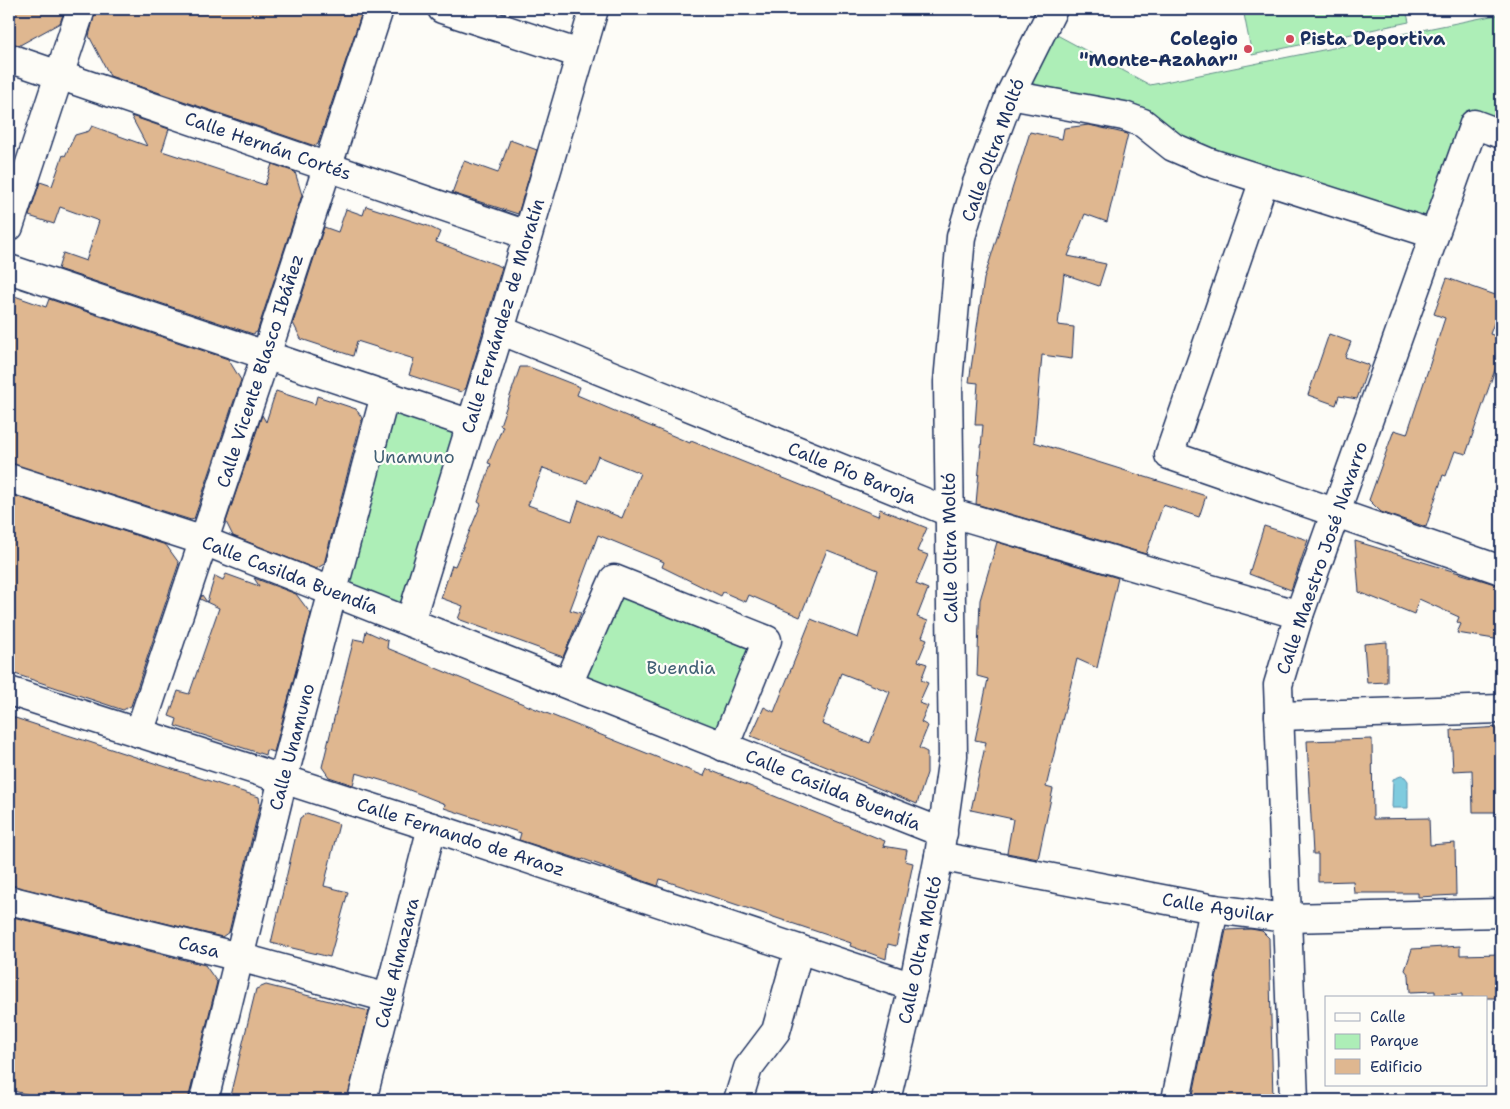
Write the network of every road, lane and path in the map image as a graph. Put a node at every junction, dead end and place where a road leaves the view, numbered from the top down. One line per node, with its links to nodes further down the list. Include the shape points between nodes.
1 (81, 9): 8 (street)
2 (379, 9): 11 (street, Calle Vicente Blasco Ibáñez)
3 (442, 9): 6 (street)
4 (594, 9): 6 (street, Calle Fernández de Moratín)
5 (1053, 9): 9 (street, Calle Oltra Moltó)
6 (580, 54): 15 (street, Calle Fernández de Moratín)
7 (9, 58): 8 (street, Calle Hernán Cortés)
8 (59, 75): 11 (street, Calle Hernán Cortés); 13 (street)
9 (1010, 96): 12 (street, via 1124,116 1143,123 1173,147); 22 (street, Calle Oltra Moltó, via 977,184 962,237 948,382)
10 (1501, 134): 14 (street, Calle Maestro José Navarro, via 1474,124)
11 (328, 167): 15 (street, Calle Hernán Cortés); 18 (street, Calle Vicente Blasco Ibáñez)
12 (1264, 180): 14 (street); 23 (street, via 1169,455)
13 (9, 227)
14 (1433, 234): 23 (street, Calle Maestro José Navarro)
15 (527, 235): 17 (street, Calle Fernández de Moratín)
16 (9, 269): 18 (street)
17 (500, 330): 20 (street, Calle Fernández de Moratín); 22 (street, Calle Pío Baroja)
18 (266, 355): 19 (street); 24 (street, Calle Vicente Blasco Ibáñez)
19 (385, 395): 20 (street); 26 (street, Calle Unamuno)
20 (471, 424): 28 (street, Calle Fernández de Moratín)
21 (9, 478): 24 (street, Calle Casilda Buendía)
22 (949, 512): 27 (street, Calle Pío Baroja); 37 (street, Calle Oltra Moltó, via 953,756)
23 (1337, 513): 25 (street); 27 (street, Calle Maestro José Navarro)
24 (204, 541): 26 (street, Calle Casilda Buendía); 33 (street, Calle Vicente Blasco Ibáñez)
25 (1501, 570)
26 (333, 592): 28 (street, Calle Casilda Buendía); 35 (street, Calle Unamuno)
27 (1299, 615): 32 (street, Calle Maestro José Navarro, via 1278,685)
28 (410, 622): 29 (street, Calle Casilda Buendía)
29 (568, 684): 34 (street, Calle Casilda Buendía); 34 (street, Calle Casilda Buendía, via 614,579 767,640)
30 (9, 691): 33 (street, Calle Fernando de Araoz)
31 (1501, 708): 32 (street)
32 (1279, 716): 41 (street, Calle Maestro José Navarro)
33 (139, 733): 35 (street, Calle Fernando de Araoz)
34 (724, 747): 37 (street, Calle Casilda Buendía)
35 (283, 779): 36 (street, Calle Fernando de Araoz); 43 (street, Calle Unamuno)
36 (432, 827): 42 (street, Calle Fernando de Araoz); 45 (street, Calle Almazara)
37 (941, 845): 39 (street, Calle Aguilar); 44 (street, Calle Oltra Moltó)
38 (9, 900): 43 (street, Casa)
39 (1214, 910): 41 (street, Calle Aguilar); 50 (street)
40 (1501, 913): 41 (street, Calle Aguilar)
41 (1287, 918): 51 (street, Calle Maestro José Navarro)
42 (799, 949): 44 (street, Calle Fernando de Araoz); 48 (street, via 776,1032 748,1068)
43 (239, 957): 45 (street, Casa); 46 (street, Calle Unamuno)
44 (913, 987): 49 (street, Calle Oltra Moltó)
45 (388, 998): 47 (street, Calle Almazara)
46 (204, 1100)
47 (362, 1100)
48 (738, 1100)
49 (886, 1100)
50 (1176, 1100)
51 (1294, 1100)

